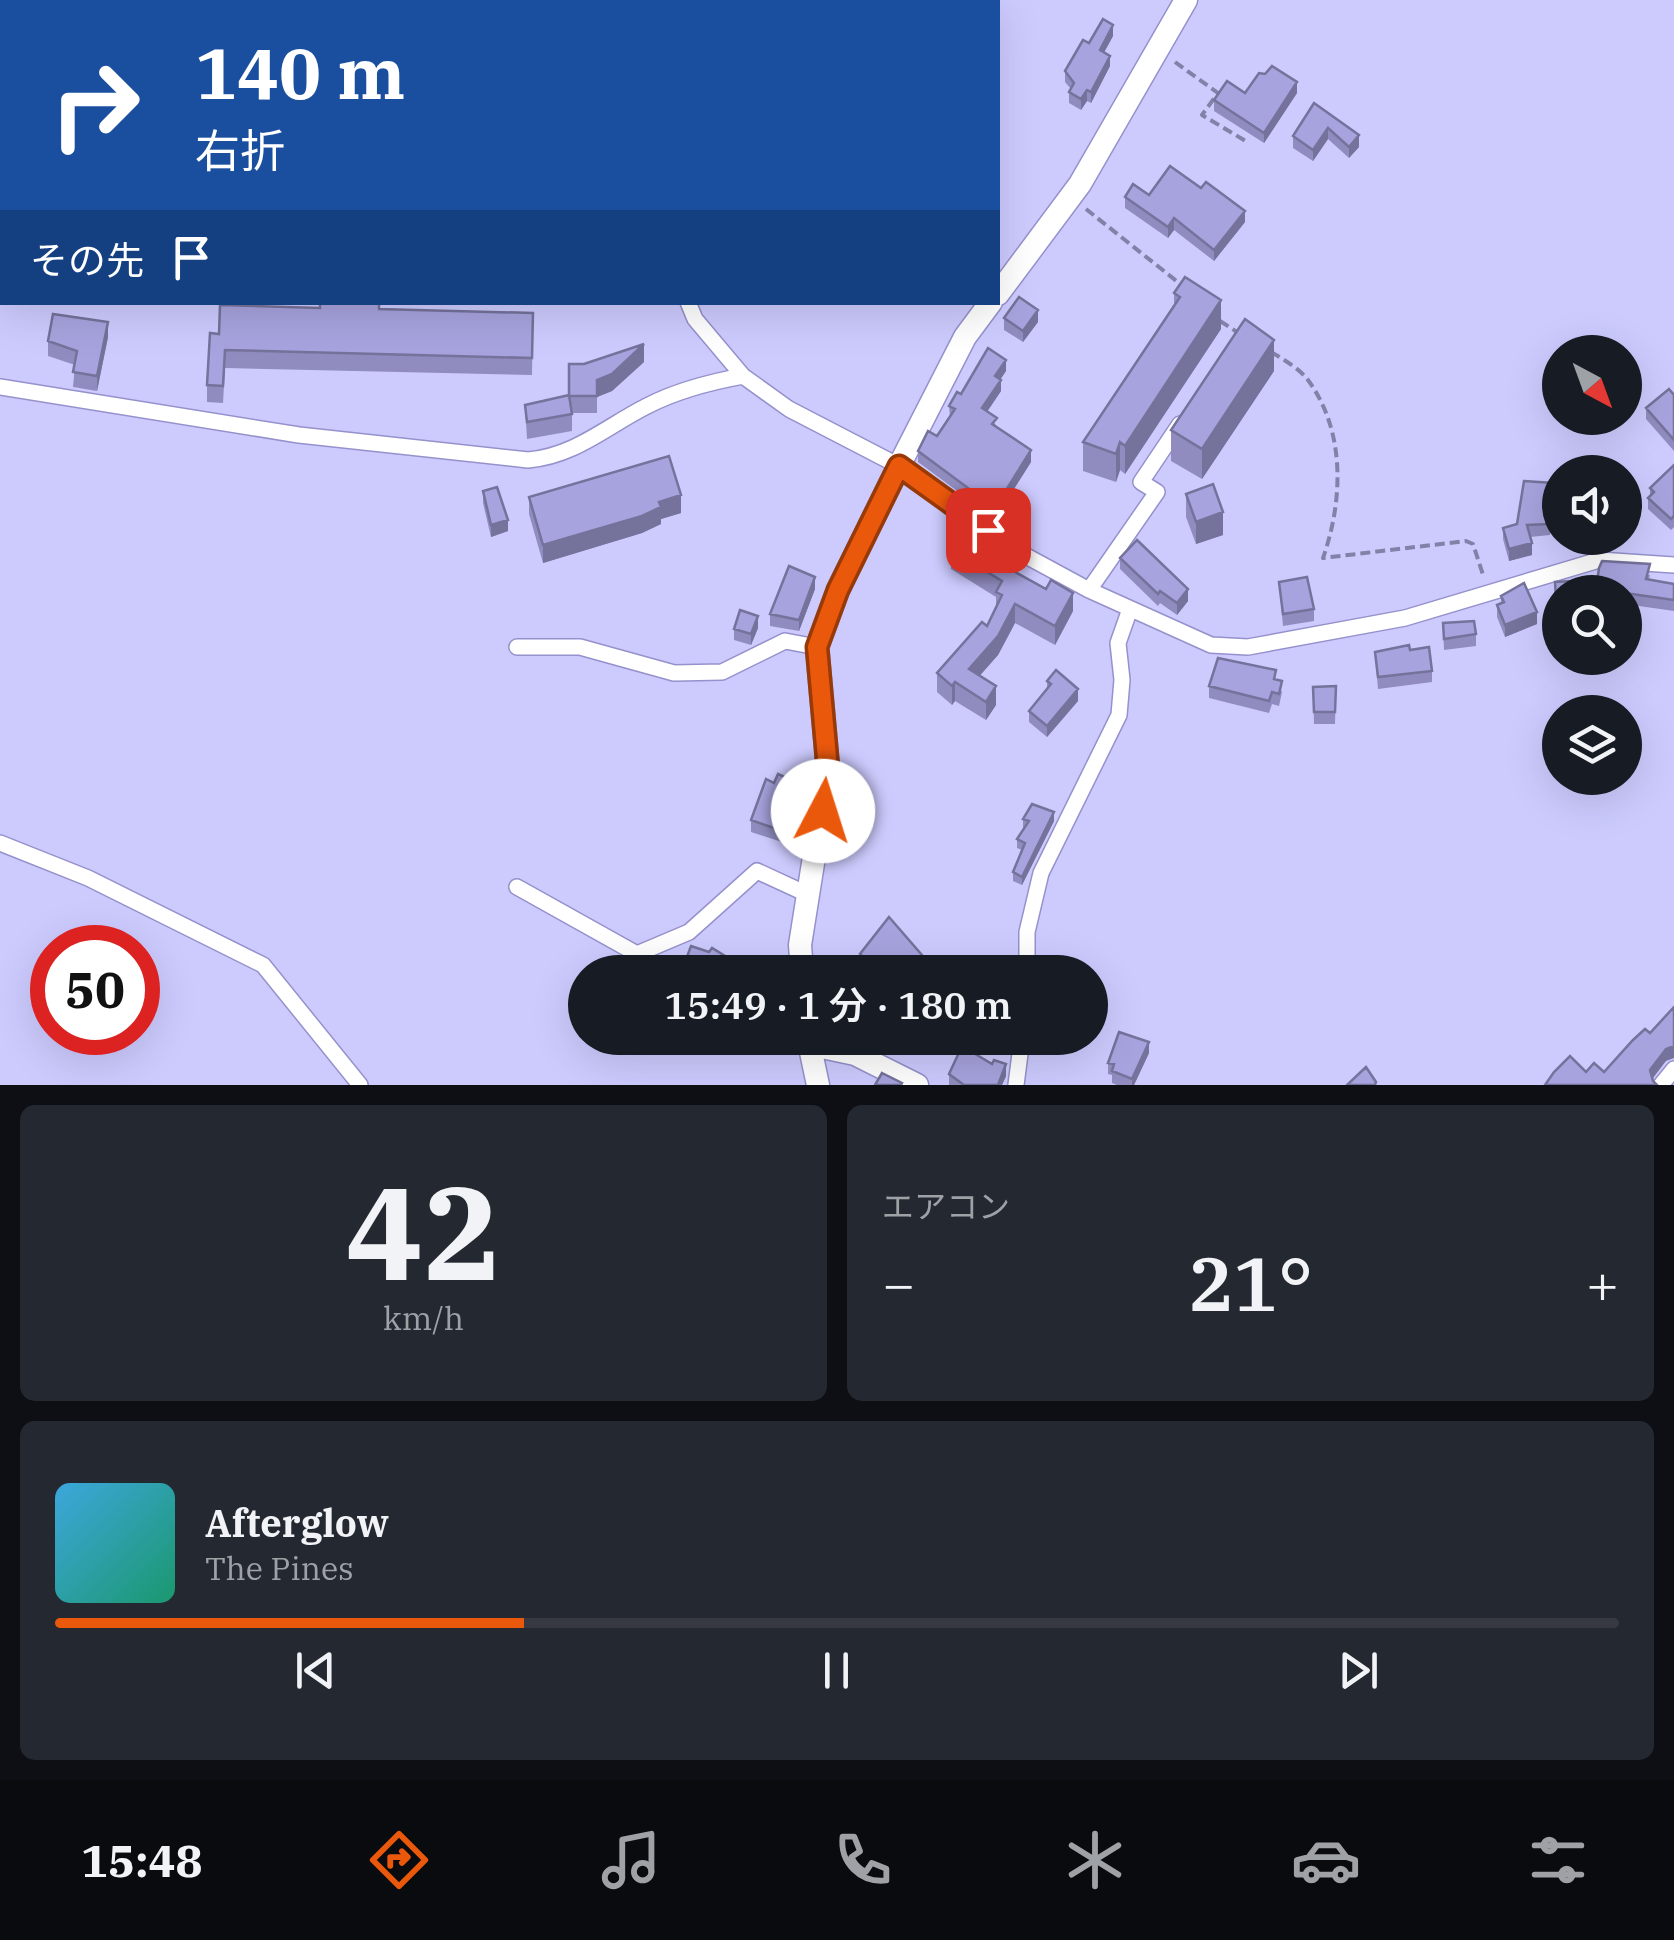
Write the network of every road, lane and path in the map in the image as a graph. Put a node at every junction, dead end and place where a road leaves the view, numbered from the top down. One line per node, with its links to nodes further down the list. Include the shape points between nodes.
1 (1186, 0): 2 (main road)
2 (1158, 50): 3 (path, via 1218,93 1202,115); 4 (main road)
3 (1249, 144)
4 (1070, 198): 5 (main road); 6 (path)
5 (1000, 291)
6 (1194, 297)
7 (689, 305): 12 (street)
8 (989, 305): 15 (main road, via 965,337)
9 (1216, 319): 10 (path)
10 (1241, 334)
11 (1257, 343): 18 (path, via 1307,378 1326,414 1340,488 1323,558 1466,541 1474,544)
12 (744, 376): 13 (street, via 698,384 561,456 528,460 299,435); 15 (street, via 789,409)
13 (0, 387)
14 (1186, 416): 17 (street, via 1141,482 1157,492)
15 (899, 466): 17 (street, via 1017,551); 21 (main road)
16 (1674, 565): 18 (street, via 1600,560)
17 (1088, 590): 19 (street)
18 (1489, 593): 19 (street, via 1406,618 1248,647 1211,645)
19 (1130, 609): 26 (street, via 1118,643 1118,715 1041,873)
20 (517, 647): 21 (street, via 580,647 674,673 722,672 786,641)
21 (817, 647): 24 (main road, via 828,769)
22 (0, 843): 31 (street, via 88,878 264,965)
23 (517, 887): 24 (street, via 637,954 689,932 756,871)
24 (808, 895): 25 (main road)
25 (801, 955)
26 (1027, 955)
27 (811, 1055): 32 (main road)
28 (857, 1055): 33 (main road)
29 (1020, 1055): 34 (street)
30 (1674, 1070): 35 (street)
31 (360, 1085)
32 (818, 1085)
33 (918, 1085)
34 (1016, 1085)
35 (1661, 1085)

